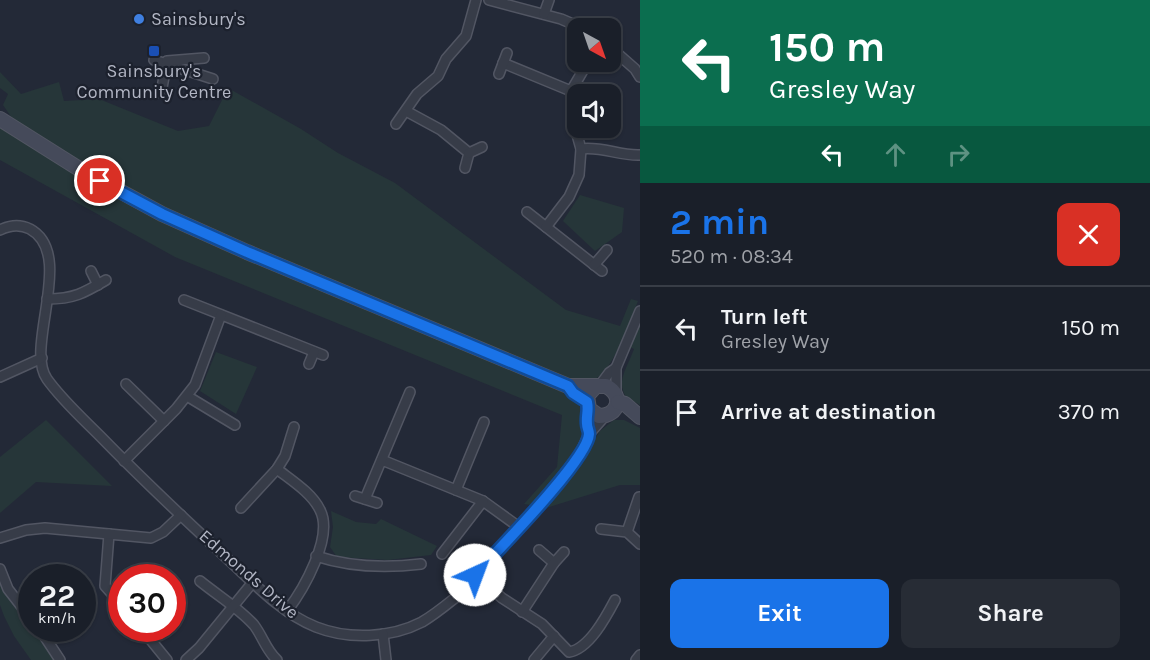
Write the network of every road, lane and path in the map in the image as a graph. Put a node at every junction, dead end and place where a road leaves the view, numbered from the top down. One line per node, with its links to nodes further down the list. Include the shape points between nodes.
1 (476, 0): 17 (street, via 466,36 446,59 438,76 417,94)
2 (489, 0): 4 (street)
3 (549, 0): 4 (street)
4 (544, 14): 5 (street)
5 (567, 22)
6 (507, 53): 10 (street)
7 (621, 57): 13 (street)
8 (204, 58): 11 (street)
9 (154, 60): 11 (street)
10 (503, 63): 12 (street); 15 (street)
11 (167, 64): 14 (street); 16 (street)
12 (499, 74)
13 (640, 77)
14 (213, 79)
15 (567, 89)
16 (161, 93)
17 (406, 111): 19 (street); 23 (street, via 441,130)
18 (0, 119): 42 (street, via 81,170 162,214)
19 (396, 124)
20 (578, 138): 22 (street)
21 (482, 147): 23 (street)
22 (581, 149): 24 (street); 27 (street, via 579,175 569,197)
23 (469, 153): 25 (street)
24 (640, 155)
25 (465, 168)
26 (527, 212): 27 (street)
27 (546, 227): 30 (street)
28 (0, 230): 33 (street, Edmonds Drive, via 15,225 27,227 44,242 50,269)
29 (607, 250): 30 (street)
30 (594, 265): 32 (street)
31 (91, 271): 33 (street, via 102,283 74,298)
32 (602, 271)
33 (47, 299): 37 (street, Edmonds Drive)
34 (184, 300): 36 (street, via 194,309)
35 (640, 311): 39 (street)
36 (221, 315): 38 (street, via 318,354); 45 (street, via 195,385)
37 (42, 358): 40 (street); 59 (street, Edmonds Drive, via 45,376 63,399)
38 (309, 364)
39 (616, 368): 43 (street); 47 (street)
40 (0, 377)
41 (126, 384): 50 (street, via 137,402)
42 (568, 386): 43 (street); 46 (street)
43 (597, 386): 46 (street, via 589,393); 47 (street, via 612,389)
44 (411, 392): 58 (street, via 401,402)
45 (187, 396): 49 (street); 50 (street)
46 (588, 406): 47 (street, via 599,416); 55 (street, Edmonds Drive)
47 (613, 406): 48 (street, via 625,404); 55 (street, Edmonds Drive)
48 (637, 416)
49 (221, 417): 52 (street); 53 (street)
50 (164, 421): 59 (street)
51 (484, 422): 61 (street, via 483,436)
52 (235, 425)
53 (216, 426)
54 (294, 427): 56 (street)
55 (589, 434): 69 (street, Edmonds Drive, via 572,465)
56 (290, 441): 57 (street); 60 (street)
57 (300, 447)
58 (382, 460): 61 (street); 65 (street)
59 (124, 461): 68 (street, Edmonds Drive)
60 (277, 469): 62 (street, via 244,505); 80 (street, via 320,510 324,533)
61 (456, 490): 66 (street)
62 (239, 494)
63 (355, 496): 65 (street)
64 (639, 497): 71 (street)
65 (365, 499): 67 (street)
66 (483, 501): 69 (street); 74 (street)
67 (377, 503)
68 (181, 515): 72 (street, via 151,538); 86 (street, Edmonds Drive)
69 (519, 527): 84 (street, Edmonds Drive)
70 (601, 529): 71 (street)
71 (627, 532): 75 (street)
72 (109, 534): 73 (street, via 45,528); 87 (street, via 105,586)
73 (0, 538)
74 (453, 539): 76 (street); 79 (street)
75 (640, 544)
76 (461, 546)
77 (539, 550): 81 (street)
78 (564, 552): 81 (street)
79 (441, 554)
80 (316, 556): 82 (street, via 341,564 409,571); 91 (street, via 305,585)
81 (554, 563): 92 (street)
82 (421, 564)
83 (0, 568): 89 (street)
84 (475, 575): 92 (street); 93 (street, Edmonds Drive, via 455,598 422,621)
85 (200, 581): 90 (street)
86 (254, 582): 90 (street); 91 (street, Edmonds Drive)
87 (108, 589)
88 (615, 600): 94 (street, via 602,625 576,651 569,652)
89 (18, 602)
90 (232, 606): 99 (street); 100 (street, via 254,626)
91 (286, 611): 93 (street, Edmonds Drive, via 328,631 363,636)
92 (522, 612): 94 (street)
93 (383, 634): 101 (street)
94 (555, 636): 102 (street)
95 (48, 642): 97 (street)
96 (152, 642): 98 (street)
97 (60, 660)
98 (167, 660)
99 (186, 660)
100 (277, 660)
101 (386, 660)
102 (534, 660)

